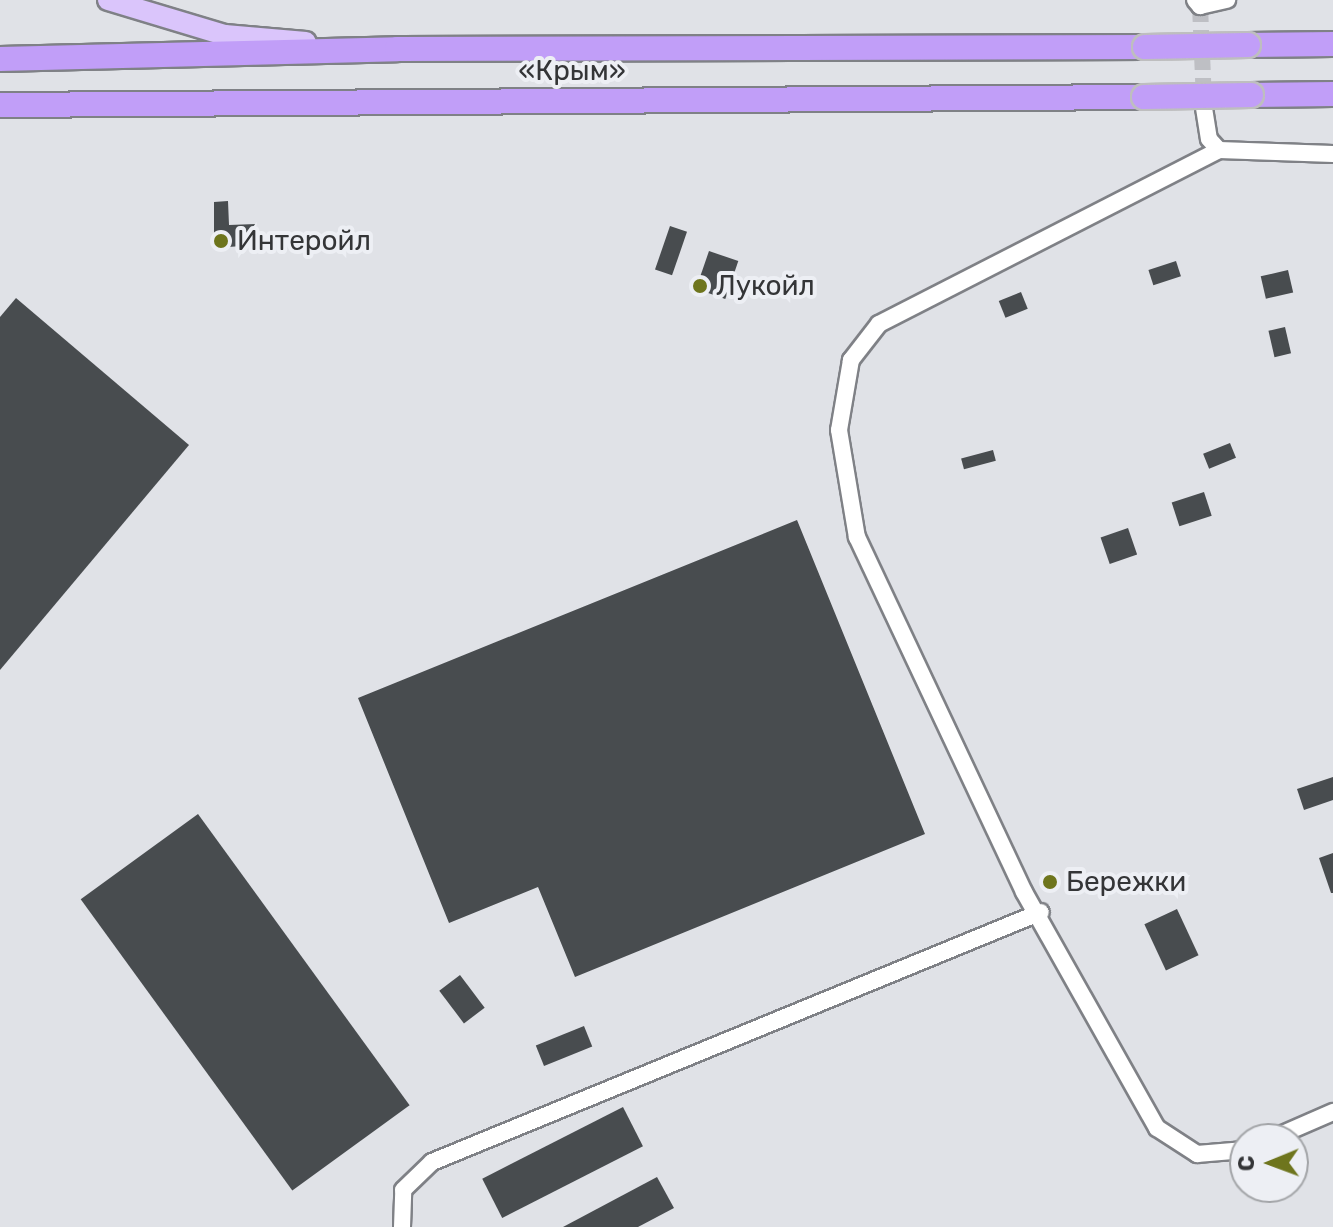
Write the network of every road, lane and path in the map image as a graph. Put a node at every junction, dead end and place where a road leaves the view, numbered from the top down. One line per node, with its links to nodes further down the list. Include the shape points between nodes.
1 (108, 0): 5 (main road, via 225,35)
2 (1195, 0): 3 (street, via 1200,6)
3 (1227, 0)
4 (1333, 44): 5 (highway, «Крым», bridge)
5 (397, 49): 6 (highway, «Крым»)
6 (0, 59)
7 (1333, 94): 8 (highway, «Крым», bridge)
8 (0, 105)
9 (1204, 108): 10 (street, via 1206,131)
10 (1219, 150): 11 (street); 12 (street, via 925,295 879,324 851,360 839,430 857,537 1024,892)
11 (1333, 154)
12 (1041, 912): 15 (street, via 1157,1128 1197,1154); 16 (street, via 432,1162 403,1190)
13 (1333, 1112): 14 (street)
14 (1308, 1123)
15 (1229, 1151)
16 (402, 1227)

